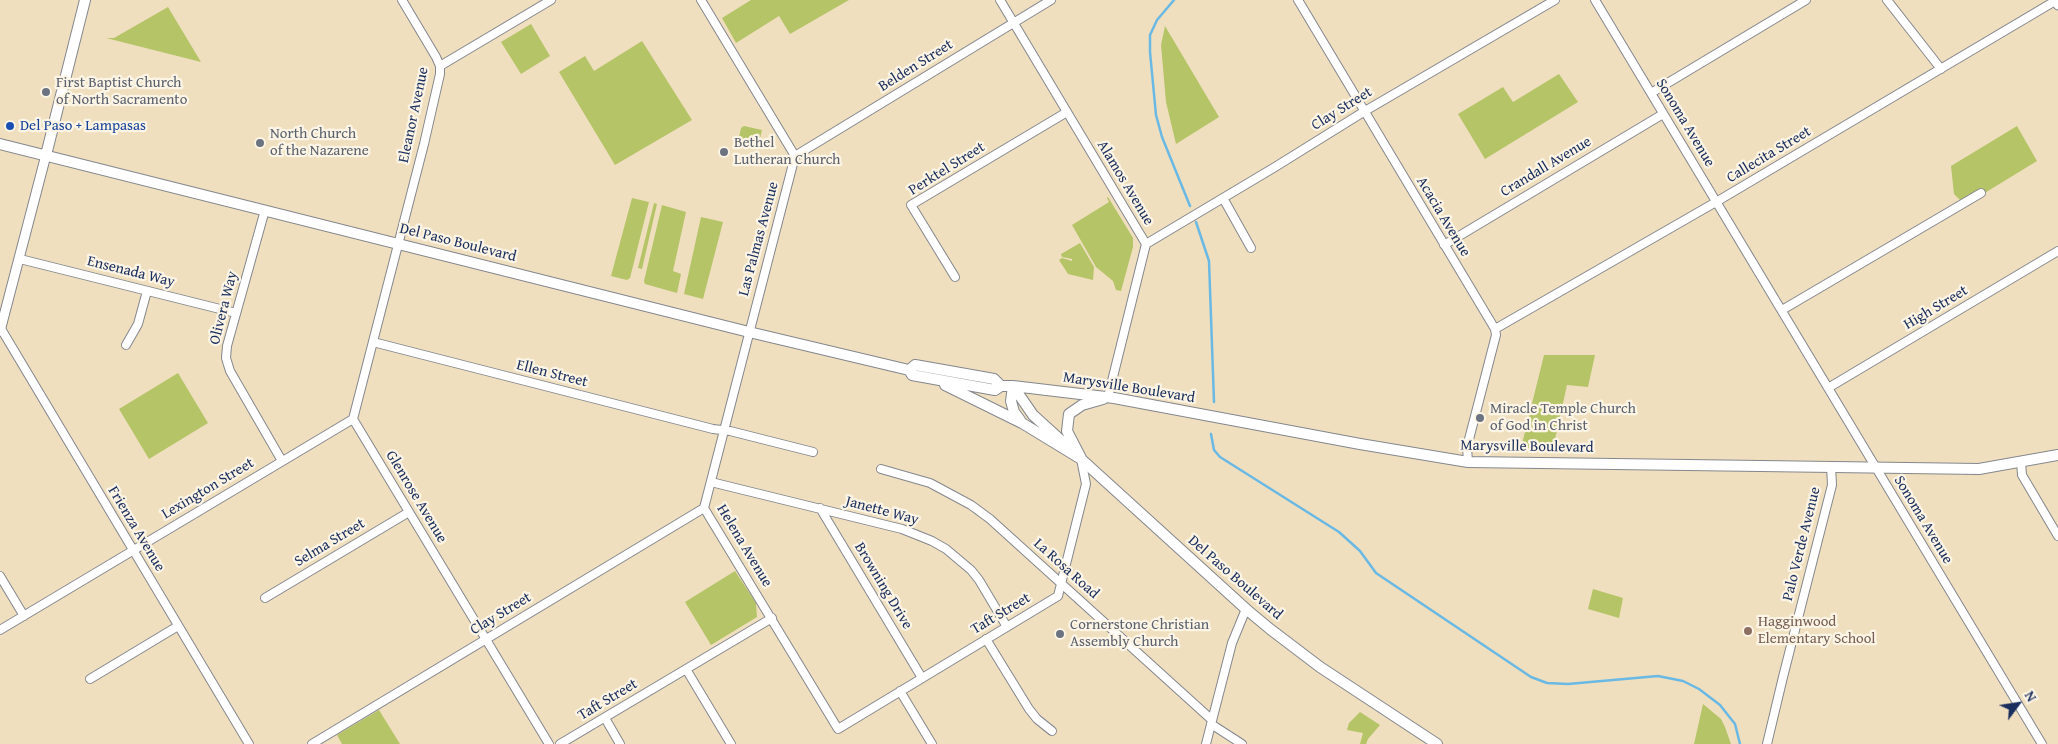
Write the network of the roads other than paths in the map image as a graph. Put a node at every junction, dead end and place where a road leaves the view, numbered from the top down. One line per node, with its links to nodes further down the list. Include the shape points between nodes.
1 (85, 0): 22 (main road)
2 (402, 0): 15 (street, Eleanor Avenue)
3 (551, 0): 15 (street)
4 (702, 0): 23 (street)
5 (1000, 0): 14 (street, Alamos Avenue)
6 (1051, 0): 14 (street, Belden Street)
7 (1298, 0): 18 (street, Acacia Avenue)
8 (1555, 0): 18 (street, Clay Street)
9 (1595, 0): 17 (street, Sonoma Avenue)
10 (1806, 0): 17 (street)
11 (1887, 0): 16 (street)
12 (2055, 0): 13 (street); 16 (street, Callecita Street)
13 (2058, 4)
14 (1013, 22): 19 (street, Alamos Avenue); 23 (street, Belden Street)
15 (440, 66): 28 (street, Eleanor Avenue)
16 (1941, 69): 26 (street, Callecita Street)
17 (1651, 93): 20 (street, Sonoma Avenue)
18 (1364, 110): 25 (street, Clay Street); 30 (street, Acacia Avenue)
19 (1067, 112): 29 (street, Alamos Avenue); 34 (street, Perktel Street, via 911,205)
20 (1663, 114): 26 (street, Sonoma Avenue); 30 (street, Crandall Avenue)
21 (0, 144): 22 (main road, Del Paso Boulevard)
22 (46, 155): 27 (main road, Del Paso Boulevard); 33 (street)
23 (795, 156): 40 (street, Las Palmas Avenue)
24 (1981, 193): 36 (street)
25 (1223, 198): 29 (street, Clay Street); 31 (street)
26 (1716, 202): 36 (street, Sonoma Avenue); 39 (street, Callecita Street)
27 (265, 210): 28 (main road, Del Paso Boulevard); 37 (street, Olivera Way)
28 (398, 244): 40 (main road, Del Paso Boulevard); 41 (street)
29 (1146, 244): 48 (street, Alamos Avenue)
30 (1444, 245): 39 (street, Acacia Avenue)
31 (1251, 248)
32 (2058, 251): 47 (street, High Street)
33 (20, 259): 35 (street, Ensenada Way); 38 (street)
34 (955, 277)
35 (147, 290): 37 (street, Ensenada Way); 42 (street, via 138,324)
36 (1782, 310): 47 (street, Sonoma Avenue)
37 (236, 313): 55 (street, Olivera Way, via 227,346 227,365)
38 (0, 329): 66 (street, Frienza Avenue)
39 (1496, 330): 56 (street, via 1467,447)
40 (749, 332): 43 (main road, Del Paso Boulevard); 51 (street, Helena Avenue)
41 (373, 342): 49 (street); 51 (street, Ellen Street)
42 (126, 345)
43 (908, 370): 44 (main road, Marysville Boulevard, via 912,375); 45 (main road, Marysville Boulevard, via 915,364 994,379)
44 (928, 378): 45 (main road, Marysville Boulevard, via 995,390); 50 (main road, Del Paso Boulevard)
45 (1001, 386): 46 (main road, Marysville Boulevard)
46 (1013, 386): 48 (main road, Marysville Boulevard); 50 (main road, via 1011,401); 54 (main road, via 1033,415)
47 (1828, 388): 59 (street, Sonoma Avenue)
48 (1108, 398): 54 (main road, via 1082,405 1069,414 1067,431); 56 (main road, Marysville Boulevard)
49 (353, 419): 55 (street, Lexington Street); 64 (street, Glenrose Avenue)
50 (1022, 423): 54 (main road, Del Paso Boulevard)
51 (724, 432): 52 (street); 61 (street, Helena Avenue)
52 (813, 452)
53 (2058, 455): 57 (main road, Marysville Boulevard)
54 (1081, 459): 68 (street, Taft Street, via 1086,484); 70 (main road, Del Paso Boulevard)
55 (282, 461): 66 (street, Lexington Street)
56 (1468, 462): 58 (main road, Marysville Boulevard)
57 (2021, 462): 59 (main road, Marysville Boulevard, via 1979,469); 65 (street, via 2022,475)
58 (1831, 466): 59 (main road, Marysville Boulevard); 96 (street, Palo Verde Avenue, via 1832,484)
59 (1876, 467): 97 (street, Sonoma Avenue)
60 (881, 469): 68 (street, La Rosa Road, via 930,483 971,505)
61 (711, 482): 62 (street, Helena Avenue); 63 (street, Janette Way)
62 (704, 508): 72 (street, Helena Avenue); 77 (street, Clay Street)
63 (820, 508): 74 (street, Janette Way, via 902,528 946,549 979,580); 79 (street, Browning Drive)
64 (409, 512): 69 (street, Selma Street); 77 (street, Glenrose Avenue)
65 (2058, 536)
66 (133, 550): 71 (street, Lexington Street); 73 (street, Frienza Avenue)
67 (0, 576): 71 (street)
68 (1061, 583): 74 (street, Taft Street, via 1058,596); 83 (street, La Rosa Road)
69 (265, 598)
70 (1246, 609): 83 (street, via 1236,630); 95 (main road, Del Paso Boulevard, via 1320,666)
71 (24, 616): 75 (street, Lexington Street)
72 (772, 618): 78 (street, Taft Street); 84 (street, Helena Avenue)
73 (178, 626): 80 (street); 86 (street, Frienza Avenue)
74 (1007, 627): 76 (street, Taft Street)
75 (0, 630)
76 (986, 639): 79 (street, Taft Street); 85 (street, via 1029,709)
77 (486, 640): 87 (street, Clay Street); 88 (street, Glenrose Avenue)
78 (686, 669): 82 (street, Taft Street); 91 (street)
79 (922, 678): 81 (street, Taft Street)
80 (90, 679)
81 (900, 691): 84 (street, Taft Street); 92 (street)
82 (604, 718): 89 (street, Taft Street); 90 (street)
83 (1212, 722): 93 (street); 94 (street, La Rosa Road)
84 (838, 729)
85 (1052, 731)
86 (248, 744)
87 (312, 744)
88 (549, 744)
89 (560, 744)
90 (620, 744)
91 (731, 744)
92 (932, 744)
93 (1206, 744)
94 (1242, 744)
95 (1437, 744)
96 (1767, 744)
97 (2042, 744)

